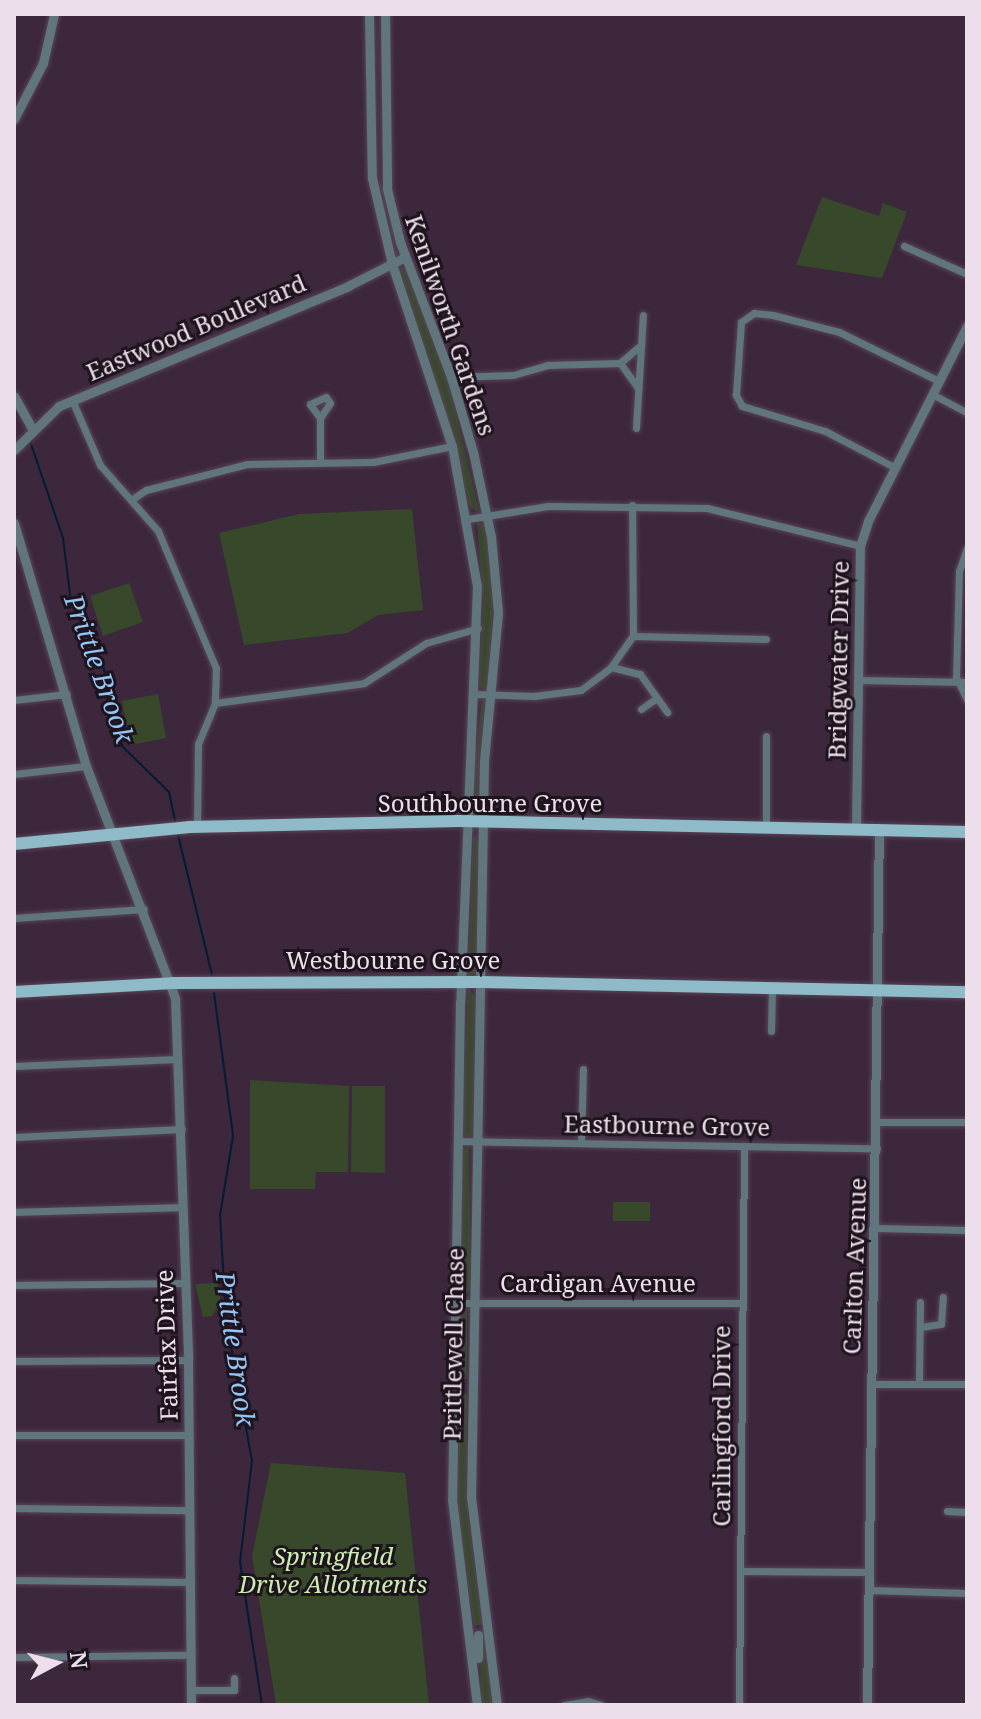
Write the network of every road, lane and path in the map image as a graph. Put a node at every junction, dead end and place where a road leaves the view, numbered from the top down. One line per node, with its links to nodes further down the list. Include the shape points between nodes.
1 (54, 14): 4 (street, via 43,63)
2 (369, 14): 7 (street, Kenilworth Gardens, via 371,164)
3 (385, 14): 6 (street, Kenilworth Gardens, via 387,189)
4 (14, 119)
5 (904, 246): 8 (street)
6 (405, 257): 7 (street, Eastwood Boulevard); 13 (street, Kenilworth Gardens)
7 (392, 264): 18 (street, Eastwood Boulevard); 23 (street, Kenilworth Gardens)
8 (967, 274)
9 (643, 315): 11 (street)
10 (967, 326): 14 (street, Bridgwater Drive)
11 (641, 345): 12 (street); 15 (street)
12 (620, 363): 13 (street, via 547,365 513,375); 15 (street)
13 (451, 377): 29 (street, Kenilworth Gardens)
14 (939, 381): 16 (street, Bridgwater Drive); 26 (street, via 839,332 754,313 741,322 736,395 742,406 825,431)
15 (638, 388): 22 (street)
16 (932, 394): 19 (street); 26 (street, Bridgwater Drive)
17 (14, 396): 21 (street)
18 (72, 400): 21 (street, Eastwood Boulevard); 27 (street, via 100,465)
19 (967, 413)
20 (320, 418): 25 (street)
21 (32, 428): 24 (street, Eastwood Boulevard)
22 (636, 428)
23 (452, 446): 25 (street, via 373,462); 30 (street, Kenilworth Gardens)
24 (14, 450)
25 (320, 460): 27 (street, via 247,464 146,490)
26 (894, 467): 32 (street, Bridgwater Drive)
27 (131, 500): 48 (street, via 158,531 216,668)
28 (632, 505): 29 (street, via 548,506); 32 (street, via 707,508); 36 (street)
29 (487, 515): 30 (street); 44 (street, Kenilworth Gardens, via 498,613)
30 (468, 519): 35 (street, Kenilworth Gardens)
31 (14, 523): 33 (street, Fairfax Drive)
32 (860, 546): 39 (street, Bridgwater Drive)
33 (18, 548): 42 (street, Fairfax Drive)
34 (967, 548): 40 (street, via 959,571)
35 (479, 628): 43 (street, Kenilworth Gardens); 48 (street, via 426,643 364,683)
36 (633, 636): 37 (street); 38 (street)
37 (766, 639)
38 (611, 667): 44 (street, via 581,690); 45 (street, via 640,674)
39 (857, 680): 40 (street); 57 (street, Bridgwater Drive)
40 (956, 681): 41 (street); 47 (street)
41 (967, 682)
42 (67, 694): 46 (street); 52 (street, Fairfax Drive)
43 (475, 694): 44 (street); 54 (street, Kenilworth Gardens)
44 (493, 695): 54 (street, Kenilworth Gardens)
45 (657, 698): 49 (street); 50 (street)
46 (14, 700)
47 (967, 700)
48 (215, 703): 55 (street, via 198,744)
49 (641, 709)
50 (667, 712)
51 (766, 736): 56 (street)
52 (86, 766): 53 (street); 60 (street, Fairfax Drive)
53 (14, 774)
54 (478, 822): 55 (main road, Southbourne Grove); 56 (main road, Southbourne Grove); 64 (street, Kenilworth Gardens); 65 (street, Kenilworth Gardens, via 464,889)
55 (185, 827): 60 (main road, Southbourne Grove)
56 (766, 827): 57 (main road, Southbourne Grove)
57 (856, 828): 58 (main road, Southbourne Grove)
58 (879, 828): 59 (main road, Southbourne Grove); 69 (street, Carlton Avenue)
59 (967, 832)
60 (114, 834): 61 (main road, Southbourne Grove); 62 (street, Fairfax Drive)
61 (14, 844)
62 (144, 909): 63 (street); 67 (street, Fairfax Drive)
63 (14, 918)
64 (482, 927): 65 (street, via 476,976); 66 (street, Kenilworth Gardens)
65 (463, 982): 66 (main road, Westbourne Grove); 67 (main road, Westbourne Grove); 80 (street, Prittlewell Chase)
66 (480, 982): 68 (main road, Westbourne Grove); 81 (street, Prittlewell Chase)
67 (173, 983): 70 (main road, Westbourne Grove); 73 (street, Fairfax Drive)
68 (772, 986): 69 (main road, Westbourne Grove); 72 (street)
69 (877, 988): 71 (main road, Westbourne Grove); 76 (street, Carlton Avenue)
70 (14, 992)
71 (967, 992)
72 (771, 1031)
73 (177, 1059): 74 (street); 78 (street, Fairfax Drive)
74 (14, 1066)
75 (583, 1069): 82 (street)
76 (878, 1122): 77 (street); 84 (street, Carlton Avenue)
77 (967, 1122)
78 (182, 1129): 79 (street); 85 (street, Fairfax Drive)
79 (14, 1137)
80 (457, 1141): 81 (street, Eastbourne Grove); 93 (street, Prittlewell Chase)
81 (476, 1142): 82 (street, Eastbourne Grove); 94 (street, Prittlewell Chase)
82 (581, 1143): 83 (street, Eastbourne Grove)
83 (744, 1146): 84 (street, Eastbourne Grove); 95 (street, Carlingford Drive)
84 (877, 1148): 87 (street, Carlton Avenue)
85 (183, 1207): 86 (street); 89 (street, Fairfax Drive)
86 (14, 1212)
87 (876, 1228): 88 (street); 101 (street, Carlton Avenue)
88 (967, 1230)
89 (184, 1283): 90 (street); 97 (street, Fairfax Drive)
90 (14, 1285)
91 (943, 1297): 96 (street, via 941,1324)
92 (920, 1302): 96 (street)
93 (454, 1303): 94 (street, Cardigan Avenue); 99 (street, Prittlewell Chase)
94 (475, 1303): 95 (street, Cardigan Avenue); 103 (street, Prittlewell Chase)
95 (742, 1303): 113 (street, Carlingford Drive)
96 (921, 1327): 100 (street)
97 (188, 1360): 98 (street); 106 (street, Fairfax Drive)
98 (14, 1361)
99 (453, 1372): 104 (street); 107 (street, Prittlewell Chase)
100 (919, 1383): 101 (street); 102 (street)
101 (870, 1384): 114 (street, Carlton Avenue)
102 (967, 1384)
103 (471, 1386): 104 (street); 120 (street, Prittlewell Chase, via 471,1497)
104 (459, 1387): 107 (street)
105 (14, 1435): 106 (street)
106 (188, 1435): 110 (street, Fairfax Drive)
107 (452, 1438): 119 (street, Prittlewell Chase, via 452,1499)
108 (959, 1501): 112 (street)
109 (14, 1508): 110 (street)
110 (190, 1510): 116 (street, Fairfax Drive)
111 (947, 1511): 112 (street)
112 (963, 1512)
113 (740, 1571): 114 (street); 131 (street, Carlingford Drive)
114 (869, 1572): 117 (street, Carlton Avenue)
115 (14, 1580): 116 (street)
116 (191, 1582): 121 (street, Fairfax Drive)
117 (869, 1590): 118 (street); 132 (street, Carlton Avenue)
118 (967, 1593)
119 (469, 1625): 120 (street); 123 (street, Prittlewell Chase)
120 (485, 1633): 123 (street); 128 (street, Prittlewell Chase)
121 (190, 1655): 122 (street); 125 (street, Fairfax Drive)
122 (14, 1657)
123 (476, 1677): 127 (street, Prittlewell Chase)
124 (234, 1678): 125 (street, via 234,1690)
125 (190, 1690): 126 (street, Fairfax Drive)
126 (191, 1705)
127 (477, 1705)
128 (497, 1705)
129 (564, 1705): 130 (street)
130 (601, 1705)
131 (739, 1705)
132 (867, 1705)

